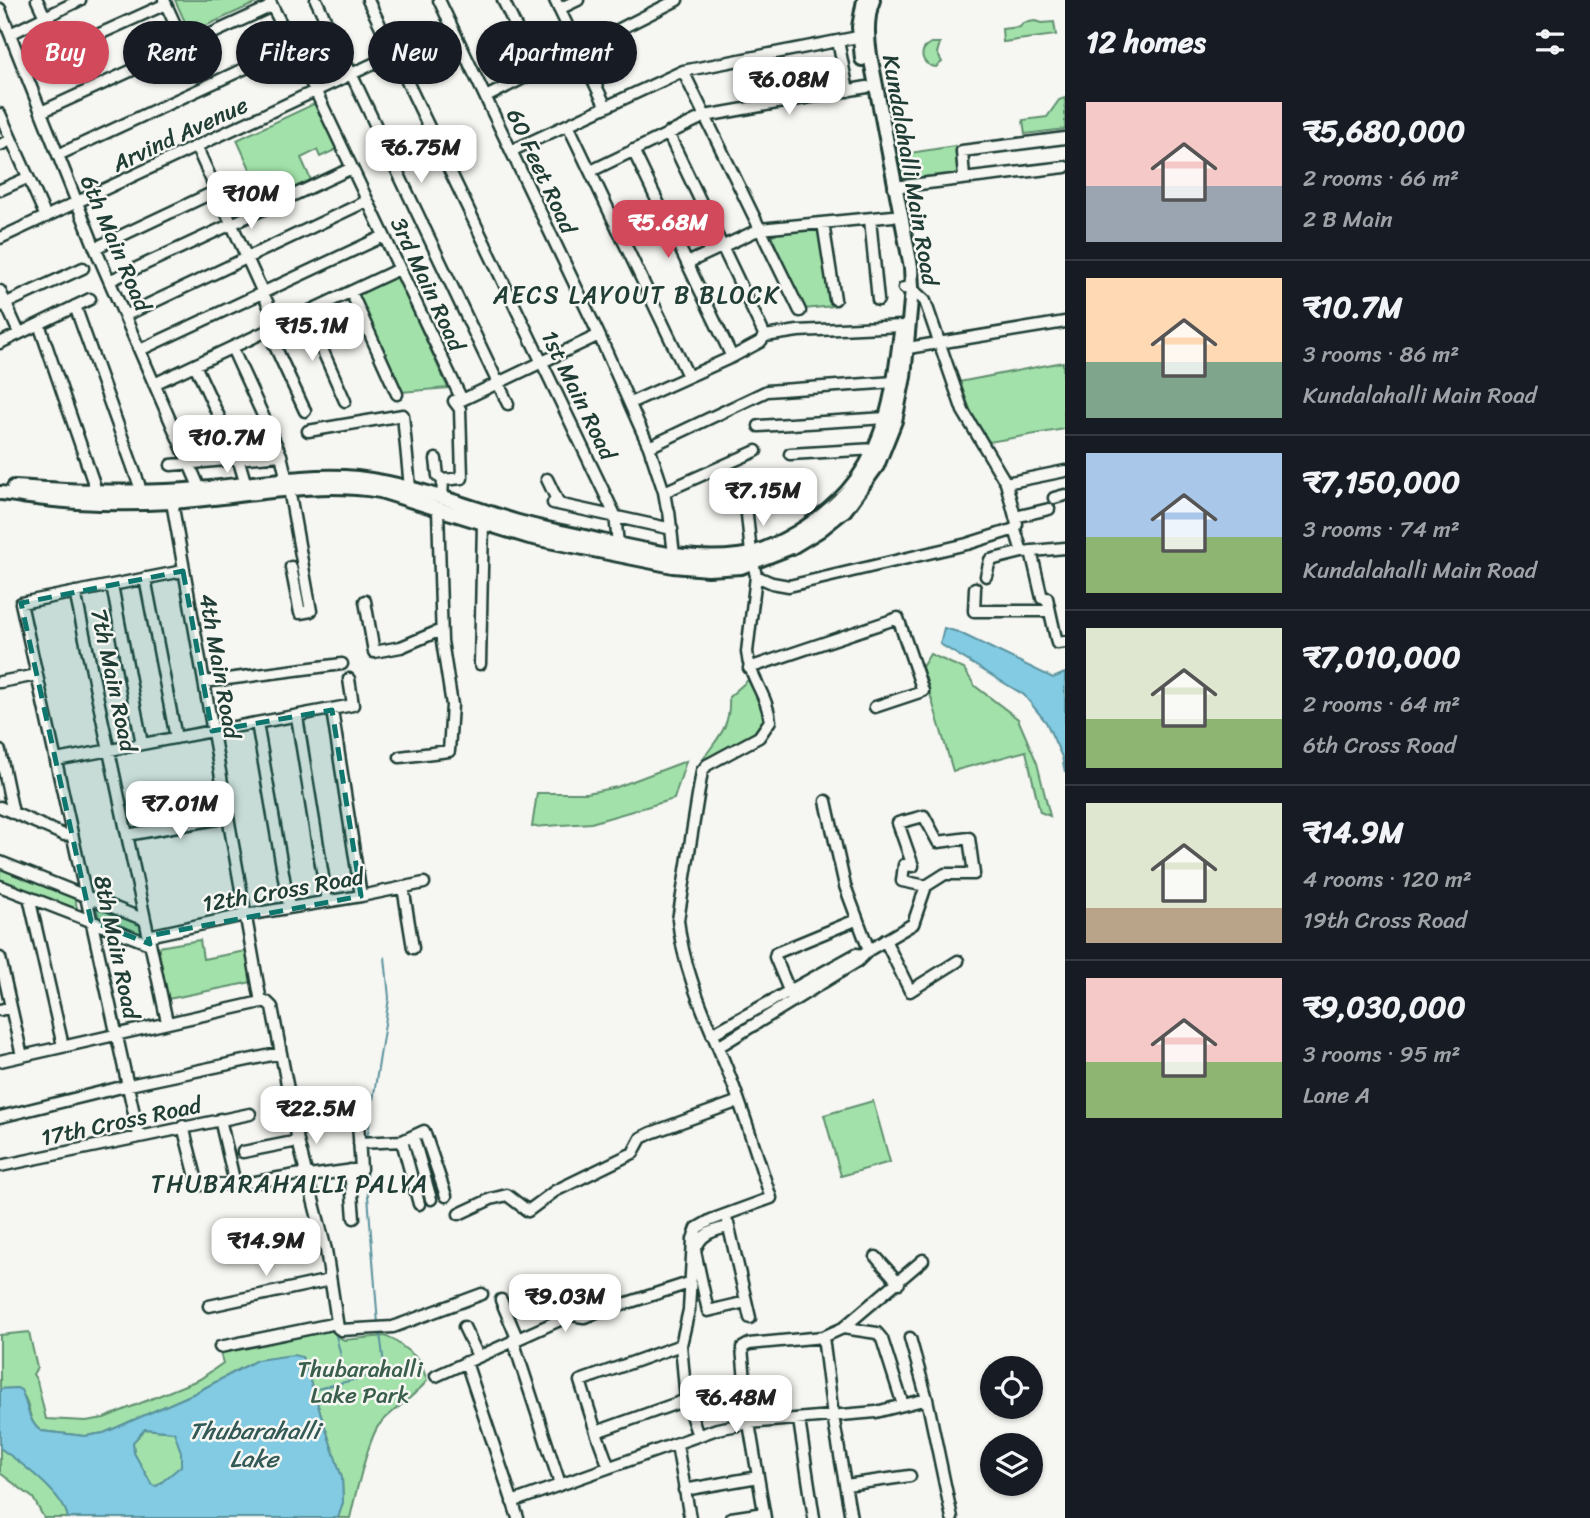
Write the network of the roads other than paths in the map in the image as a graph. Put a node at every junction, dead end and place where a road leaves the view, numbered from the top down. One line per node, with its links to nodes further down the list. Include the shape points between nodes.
1 (37, 0): 15 (street)
2 (316, 0): 18 (street)
3 (368, 0): 19 (street, 1st Main Road)
4 (439, 0): 20 (street, 60 Feet Road)
5 (503, 0): 21 (street)
6 (578, 0): 13 (street)
7 (677, 0): 23 (street)
8 (864, 0): 27 (main road, Kundalahalli Main Road)
9 (873, 0): 63 (main road, Kundalahalli Main Road, via 868,42)
10 (74, 1): 15 (street)
11 (165, 2): 16 (street); 24 (street)
12 (271, 3): 17 (street, 3rd Main Road); 25 (street)
13 (557, 5): 22 (street)
14 (0, 9): 26 (street, 6th Main Road)
15 (45, 17): 26 (street)
16 (174, 21)
17 (280, 21)
18 (326, 21)
19 (378, 21)
20 (449, 21)
21 (513, 21)
22 (565, 21)
23 (636, 21)
24 (109, 28)
25 (222, 28)
26 (10, 34): 30 (street, 6th Main Road)
27 (858, 37): 28 (street); 41 (main road, Kundalahalli Main Road)
28 (838, 41): 31 (street); 42 (street)
29 (462, 48): 44 (street, 60 Feet Road)
30 (21, 61)
31 (683, 71): 45 (street); 48 (street)
32 (236, 72): 57 (street)
33 (123, 74): 46 (street)
34 (354, 77): 113 (street)
35 (30, 84): 46 (street, 6th Main Road)
36 (312, 84): 43 (street, 3rd Main Road)
37 (333, 84): 43 (street, Arvind Avenue)
38 (409, 84): 108 (street, 1st Main Road)
39 (512, 84): 44 (street)
40 (595, 84): 45 (street)
41 (867, 87): 42 (street); 68 (main road, Kundalahalli Main Road)
42 (848, 90): 48 (street)
43 (316, 92): 54 (street, Arvind Avenue); 59 (street, 3rd Main Road)
44 (486, 97): 56 (street, 60 Feet Road)
45 (606, 107): 49 (street)
46 (41, 112): 57 (street, 6th Main Road)
47 (0, 114): 52 (street)
48 (705, 116): 50 (street); 73 (street)
49 (568, 125): 56 (street); 60 (street)
50 (668, 133): 55 (street); 76 (street)
51 (1065, 138): 62 (street, via 962,151)
52 (11, 140): 53 (street); 61 (street)
53 (0, 145)
54 (197, 148): 65 (street); 67 (street, Arvind Avenue)
55 (633, 150): 60 (street); 79 (street)
56 (511, 151): 100 (street, 60 Feet Road)
57 (58, 155): 67 (street, 6th Main Road)
58 (1065, 167): 62 (street)
59 (352, 168): 66 (street, 3rd Main Road); 72 (street)
60 (590, 171): 110 (street)
61 (27, 178): 64 (street); 69 (street)
62 (964, 178): 63 (street)
63 (894, 187): 83 (main road, Kundalahalli Main Road, via 911,267)
64 (0, 190)
65 (216, 191): 72 (street); 77 (street)
66 (367, 201): 74 (street, 3rd Main Road); 78 (street)
67 (77, 202): 69 (street, Arvind Avenue); 77 (street, 6th Main Road)
68 (892, 216): 70 (street); 83 (main road, Kundalahalli Main Road)
69 (46, 217): 75 (street, Arvind Avenue)
70 (870, 219): 71 (street); 89 (street)
71 (823, 223): 73 (street); 88 (street)
72 (231, 224): 78 (street); 82 (street)
73 (760, 229): 76 (street); 92 (street)
74 (384, 236): 81 (street, 3rd Main Road); 86 (street)
75 (0, 239)
76 (722, 246): 79 (street); 101 (street)
77 (96, 248): 82 (street, 6th Main Road)
78 (246, 258): 86 (street); 94 (street)
79 (687, 263): 107 (street)
80 (82, 268): 90 (street)
81 (400, 269): 85 (street); 115 (street, 3rd Main Road)
82 (111, 280): 94 (street, 6th Main Road)
83 (908, 288): 97 (main road, Kundalahalli Main Road); 103 (street, via 925,301); 105 (main road, Kundalahalli Main Road)
84 (0, 291): 90 (street)
85 (351, 292): 93 (street); 114 (street)
86 (262, 293): 98 (street); 106 (street)
87 (90, 299): 91 (street)
88 (835, 299)
89 (878, 300)
90 (3, 305): 99 (street)
91 (75, 306): 96 (street); 142 (street)
92 (800, 311)
93 (306, 313): 98 (street); 116 (street)
94 (126, 315): 106 (street, 6th Main Road)
95 (1065, 322): 103 (street)
96 (38, 324): 99 (street); 141 (street)
97 (902, 326): 101 (street); 111 (main road, Kundalahalli Main Road)
98 (273, 329): 104 (street); 119 (street)
99 (19, 333): 102 (street)
100 (599, 335): 108 (street); 117 (street, 60 Feet Road)
101 (765, 336): 107 (street)
102 (1, 341)
103 (939, 342): 105 (street); 135 (street, via 963,411)
104 (232, 348): 109 (street); 127 (street)
105 (908, 348): 158 (main road, Kundalahalli Main Road, via 887,443 855,499 805,539)
106 (140, 350): 112 (street, 6th Main Road)
107 (732, 357): 110 (street)
108 (542, 363): 113 (street); 149 (street, 1st Main Road)
109 (195, 365): 112 (street); 128 (street)
110 (688, 376): 117 (street)
111 (894, 382): 120 (main road, Kundalahalli Main Road); 123 (street, via 766,391)
112 (154, 384): 130 (street, 6th Main Road)
113 (497, 384): 115 (street, via 466,400); 118 (street)
114 (397, 394)
115 (456, 398): 134 (street, 3rd Main Road, via 463,478)
116 (345, 401)
117 (630, 403): 123 (street, 60 Feet Road)
118 (508, 404)
119 (304, 411)
120 (886, 418): 121 (street); 124 (main road, Kundalahalli Main Road)
121 (759, 426)
122 (308, 431): 139 (street, via 403,415)
123 (649, 447): 143 (street, 60 Feet Road)
124 (874, 449): 126 (street); 158 (main road, Kundalahalli Main Road, via 859,478 827,513)
125 (756, 451): 143 (street)
126 (790, 454)
127 (281, 455): 128 (street); 137 (street)
128 (238, 458): 130 (street); 136 (street)
129 (436, 459): 134 (street)
130 (190, 463): 131 (street); 140 (street, 6th Main Road)
131 (171, 465)
132 (1065, 471): 135 (street)
133 (547, 479): 149 (street, via 556,504)
134 (443, 480): 146 (street)
135 (1006, 482): 150 (street)
136 (246, 485): 137 (main road, Kundalahalli Main Road); 140 (main road, Kundalahalli Main Road)
137 (288, 485): 139 (main road, Kundalahalli Main Road, via 352,478); 145 (main road, Kundalahalli Main Road); 146 (main road, Kundalahalli Main Road, via 355,486); 159 (street, via 311,611 300,613)
138 (0, 486): 141 (main road, Kundalahalli Main Road)
139 (410, 488): 146 (main road, Kundalahalli Main Road)
140 (200, 489): 142 (main road, Kundalahalli Main Road)
141 (94, 490): 142 (main road, Kundalahalli Main Road)
142 (140, 492)
143 (664, 492): 152 (street, 60 Feet Road)
144 (0, 494): 145 (main road, Kundalahalli Main Road)
145 (172, 502): 160 (street, 4th Main Road)
146 (440, 504): 151 (main road, Kundalahalli Main Road); 154 (main road, Kundalahalli Main Road); 169 (street)
147 (746, 505): 158 (street)
148 (1049, 509): 150 (street)
149 (615, 515): 152 (street); 154 (street, 1st Main Road)
150 (1015, 517): 153 (street)
151 (482, 522): 158 (main road, Kundalahalli Main Road, via 529,537 681,567 741,567); 172 (street)
152 (669, 529): 157 (street, 60 Feet Road)
153 (1015, 529): 156 (street); 161 (street, via 789,586)
154 (618, 544): 157 (main road, Kundalahalli Main Road)
155 (1065, 548): 156 (street)
156 (1027, 552): 162 (street, via 990,561); 168 (street)
157 (672, 555): 158 (main road, Kundalahalli Main Road)
158 (752, 558): 161 (street)
159 (291, 567)
160 (183, 571): 163 (street); 177 (street, 4th Main Road)
161 (756, 576): 173 (street)
162 (986, 576)
163 (145, 578): 164 (street); 183 (street)
164 (112, 585): 166 (street); 184 (street)
165 (975, 588): 168 (street, via 974,611)
166 (75, 592): 174 (street, 8th Main Road, via 21,603); 185 (street, 7th Main Road)
167 (365, 601): 169 (street, via 374,652 401,647)
168 (1049, 611): 170 (street, via 1057,643)
169 (441, 630): 187 (street, via 452,705 449,751)
170 (1065, 642)
171 (342, 664): 177 (street)
172 (480, 664)
173 (749, 668): 178 (street, via 898,618 923,691); 222 (street, via 770,721 759,737 702,771 679,910 680,936)
174 (37, 675): 176 (street); 188 (street, 8th Main Road)
175 (349, 679): 179 (street, via 353,705)
176 (0, 682)
177 (204, 682): 182 (street, 4th Main Road)
178 (875, 707)
179 (332, 710): 180 (street); 202 (street)
180 (297, 717): 181 (street); 204 (street)
181 (257, 723): 182 (street); 205 (street)
182 (212, 731): 183 (street); 193 (street, 4th Main Road)
183 (176, 738): 184 (street)
184 (142, 744): 185 (street)
185 (109, 750): 188 (street); 195 (street, 7th Main Road)
186 (0, 751): 189 (street)
187 (400, 757)
188 (56, 760): 194 (street, 8th Main Road)
189 (3, 783): 192 (street)
190 (826, 801): 208 (street)
191 (0, 807): 192 (street)
192 (13, 813): 194 (street, via 64,835)
193 (228, 817): 195 (street); 206 (street, 4th Main Road)
194 (72, 833): 201 (street, 8th Main Road)
195 (127, 835): 207 (street, 7th Main Road)
196 (0, 862): 201 (street)
197 (424, 883): 200 (street, 12th Cross Road)
198 (0, 886): 203 (street)
199 (926, 886): 199 (street, via 902,881 904,865 914,866 898,823 924,816 937,842 969,838 974,874 945,874); 211 (street, via 913,924)
200 (403, 889): 202 (street, 12th Cross Road); 212 (street)
201 (86, 896): 207 (street); 209 (street, 8th Main Road)
202 (361, 896): 204 (street, 12th Cross Road)
203 (29, 897): 209 (street); 223 (street)
204 (327, 901): 205 (street, 12th Cross Road)
205 (289, 907): 206 (street, 12th Cross Road)
206 (245, 915): 210 (street, 12th Cross Road); 217 (street, 4th Main Road)
207 (145, 920): 210 (street, 7th Main Road)
208 (856, 920): 213 (street); 216 (street, via 776,953)
209 (91, 921): 210 (street); 221 (street, 8th Main Road)
210 (149, 940): 220 (street, 7th Main Road)
211 (885, 940): 213 (street); 215 (street, via 910,991)
212 (413, 948)
213 (866, 952): 216 (street)
214 (0, 958): 218 (street)
215 (958, 961)
216 (791, 996): 222 (street); 224 (street)
217 (261, 1002): 220 (street); 225 (street, 4th Main Road, via 272,1007)
218 (11, 1007): 219 (street); 226 (street)
219 (0, 1010)
220 (167, 1022): 221 (street)
221 (116, 1034): 223 (street); 228 (street, 8th Main Road)
222 (712, 1034): 224 (street)
223 (63, 1046): 226 (street)
224 (718, 1047): 229 (street)
225 (281, 1053): 228 (street); 237 (street, 4th Main Road)
226 (22, 1056): 227 (street)
227 (0, 1061)
228 (128, 1086): 231 (street); 235 (street, 8th Main Road)
229 (739, 1101): 248 (street, via 651,1133 633,1153 555,1191 527,1211 507,1195); 249 (street, via 771,1198)
230 (250, 1114): 232 (street, 17th Cross Road)
231 (0, 1117)
232 (220, 1119): 234 (street, 17th Cross Road); 244 (street)
233 (358, 1123): 239 (street)
234 (183, 1126): 235 (street, 17th Cross Road); 244 (street, via 198,1185)
235 (139, 1136): 241 (street, 17th Cross Road)
236 (413, 1136): 238 (street); 245 (street, via 424,1131); 246 (street)
237 (298, 1141): 240 (street); 243 (street, 4th Main Road)
238 (402, 1141): 239 (street); 247 (street)
239 (364, 1143): 242 (street, via 361,1169)
240 (243, 1152)
241 (0, 1166)
242 (349, 1170): 243 (street); 250 (street)
243 (308, 1175): 244 (street); 254 (street, 4th Main Road)
244 (235, 1184)
245 (446, 1196)
246 (431, 1199)
247 (419, 1203)
248 (459, 1214)
249 (726, 1214): 251 (street); 255 (street, via 697,1228 691,1244)
250 (354, 1217)
251 (729, 1227): 260 (street); 260 (street, via 713,1230 697,1243 708,1311)
252 (876, 1257): 256 (street)
253 (923, 1260): 256 (street)
254 (330, 1280): 261 (street); 264 (street, 4th Main Road)
255 (689, 1283): 263 (street, via 584,1317 571,1315); 270 (street)
256 (899, 1283): 266 (street)
257 (545, 1284): 263 (street)
258 (482, 1294): 264 (street, via 393,1327 341,1330)
259 (501, 1300): 269 (street)
260 (746, 1302): 262 (street)
261 (209, 1306)
262 (750, 1318)
263 (561, 1320): 269 (street)
264 (337, 1323): 271 (street)
265 (464, 1327): 272 (street)
266 (843, 1328): 267 (street); 277 (street, via 882,1339)
267 (823, 1337): 278 (street); 280 (street, via 742,1348)
268 (910, 1338): 275 (street)
269 (515, 1339): 272 (street); 287 (street)
270 (681, 1345): 276 (street); 282 (street, via 580,1381)
271 (219, 1347)
272 (478, 1356): 273 (street)
273 (466, 1362): 274 (street); 290 (street)
274 (436, 1376)
275 (927, 1399): 277 (street); 297 (street)
276 (686, 1401): 281 (street); 282 (street)
277 (903, 1405): 278 (street)
278 (833, 1416): 279 (street); 288 (street)
279 (799, 1420): 280 (street); 295 (street)
280 (749, 1423): 283 (street, via 717,1429); 286 (street)
281 (696, 1430)
282 (596, 1432): 284 (street)
283 (677, 1445): 287 (street); 289 (street)
284 (607, 1462)
285 (910, 1476): 288 (street)
286 (758, 1478): 289 (street); 291 (street)
287 (560, 1484): 290 (street)
288 (846, 1485): 296 (street)
289 (684, 1490): 292 (street)
290 (512, 1502): 293 (street)
291 (764, 1515): 294 (street)
292 (688, 1517)
293 (518, 1518)
294 (731, 1518)
295 (814, 1518)
296 (851, 1518)
297 (952, 1518)

